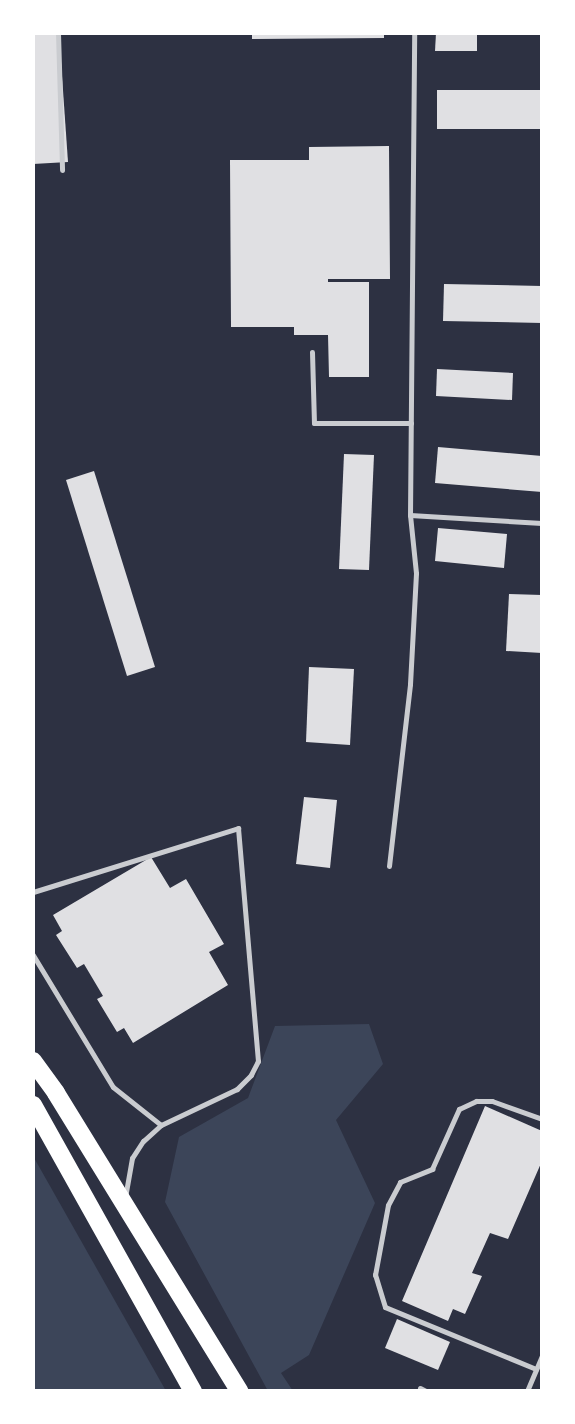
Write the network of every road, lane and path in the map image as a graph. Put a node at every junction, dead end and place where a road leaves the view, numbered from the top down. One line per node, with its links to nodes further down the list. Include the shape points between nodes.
1 (58, 33): 3 (lane)
2 (414, 33): 5 (lane)
3 (62, 170)
4 (312, 352): 5 (lane, via 314,423)
5 (411, 423): 6 (lane)
6 (410, 516): 7 (lane); 8 (lane, via 416,573 410,684)
7 (542, 523)
8 (389, 866)
9 (33, 892): 14 (lane, via 238,828 258,1061 237,1089)
10 (33, 955): 14 (lane, via 113,1087)
11 (33, 1061): 15 (main road)
12 (33, 1105): 18 (main road)
13 (542, 1119): 17 (lane, via 492,1101 476,1101 459,1110 432,1169 400,1182 388,1205 375,1275 385,1307)
14 (161, 1125): 15 (lane, via 132,1158)
15 (124, 1206): 19 (main road)
16 (542, 1356): 17 (lane)
17 (536, 1369): 20 (lane)
18 (193, 1391)
19 (240, 1391)
20 (527, 1391)

